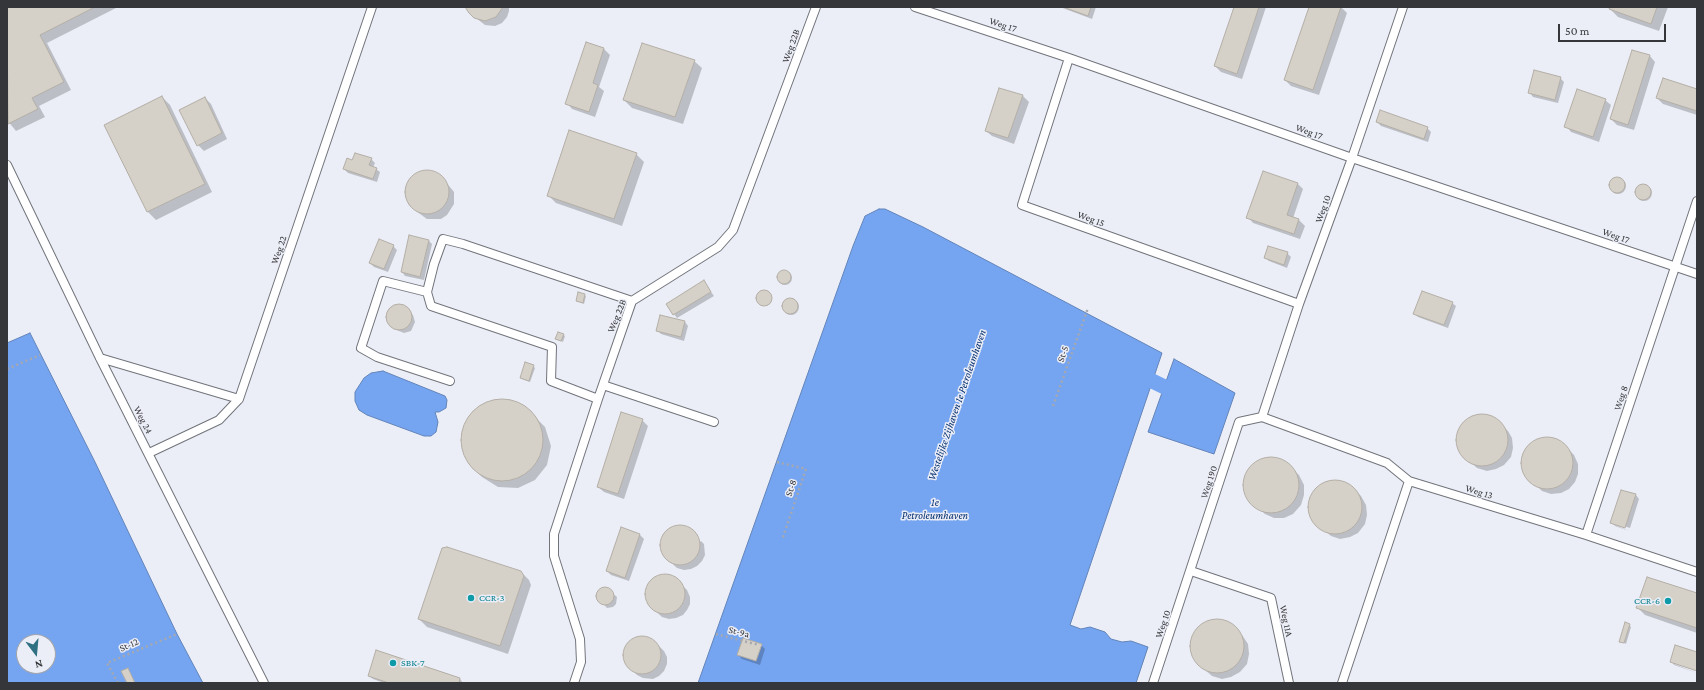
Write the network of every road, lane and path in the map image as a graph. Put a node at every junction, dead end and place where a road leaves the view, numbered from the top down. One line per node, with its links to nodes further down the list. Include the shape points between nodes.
1 (372, 7): 21 (lane, Weg 22)
2 (816, 7): 12 (lane, Weg 22B, via 733,230 718,246)
3 (915, 7): 5 (lane, Weg 17)
4 (1403, 7): 6 (lane, Weg 10)
5 (1069, 58): 6 (lane, Weg 17); 13 (lane, Weg 15, via 1022,205)
6 (1352, 158): 9 (lane, Weg 17); 13 (lane, Weg 10)
7 (7, 164): 16 (lane, Weg 24)
8 (1696, 207): 9 (lane, Weg 8)
9 (1675, 267): 10 (lane, Weg 17); 28 (lane, Weg 8)
10 (1697, 274)
11 (427, 292): 12 (lane, via 443,239); 18 (lane, via 383,281 361,348 377,357); 20 (lane, via 431,306 552,347 551,381)
12 (632, 301): 19 (lane, Weg 22B)
13 (1299, 304): 23 (lane, Weg 10)
14 (1088, 308): 22 (path, St-5)
15 (40, 355): 17 (path)
16 (100, 358): 21 (lane); 25 (lane, Weg 24)
17 (7, 369)
18 (450, 381)
19 (603, 385): 20 (lane, Weg 22B); 24 (lane)
20 (598, 398): 37 (lane, Weg 22B, via 554,534 554,556 580,639 581,662)
21 (239, 399): 25 (lane, Weg 22, via 218,420)
22 (1053, 406)
23 (1262, 417): 27 (lane, Weg 13, via 1387,463); 30 (lane, Weg 190, via 1239,422)
24 (714, 422)
25 (149, 453): 36 (lane, Weg 24)
26 (777, 462): 29 (path, St-8, via 806,470)
27 (1409, 481): 28 (lane, Weg 13); 40 (lane)
28 (1586, 535): 31 (lane, Weg 13)
29 (782, 540)
30 (1191, 571): 38 (lane, Weg 10); 39 (lane, Weg 11A, via 1271,598)
31 (1697, 572)
32 (177, 634): 35 (path, St-12, via 107,663)
33 (716, 634): 34 (path, St-9a)
34 (759, 645)
35 (118, 683)
36 (264, 683)
37 (574, 683)
38 (1153, 683)
39 (1289, 683)
40 (1342, 683)

